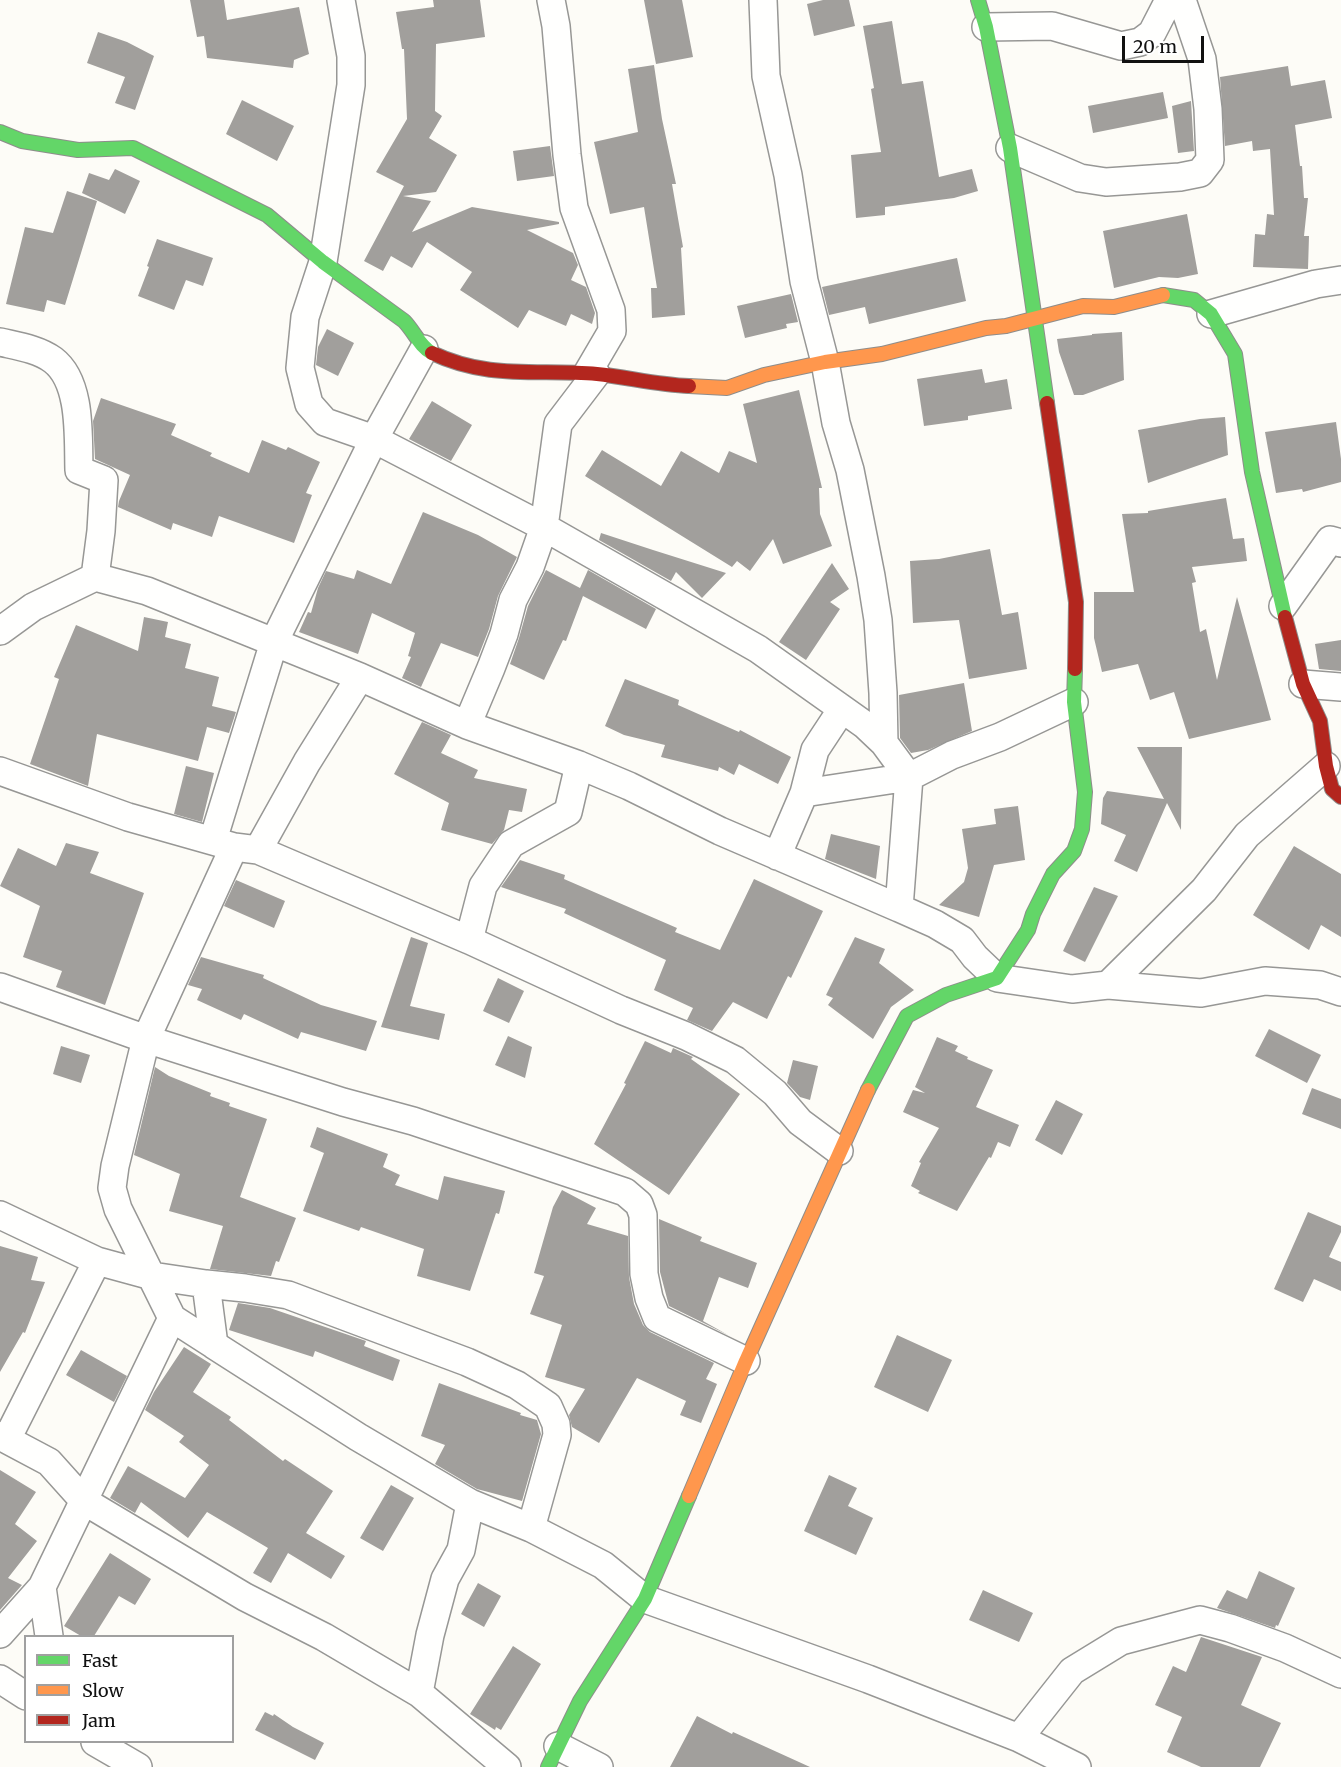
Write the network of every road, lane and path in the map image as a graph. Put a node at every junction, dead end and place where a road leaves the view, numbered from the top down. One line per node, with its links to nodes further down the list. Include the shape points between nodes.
1 (341, 0): 10 (street, via 351,56 351,85)
2 (551, 0): 17 (street, via 574,208 611,310 612,331 588,372)
3 (764, 0): 16 (street, via 766,76 788,175 804,281)
4 (978, 0): 7 (street)
5 (1169, 0): 7 (street, via 1152,33 1140,42 1121,46 1052,26)
6 (1182, 0): 9 (street, via 1202,59 1208,109 1210,160 1200,173 1106,182 1080,178)
7 (986, 27): 9 (street)
8 (0, 132): 10 (street, via 22,141 78,150 133,148 267,215)
9 (1010, 148): 13 (street)
10 (323, 262): 15 (street, via 404,321); 18 (street, via 305,317 300,368 309,404 325,422)
11 (1341, 280): 12 (street)
12 (1211, 314): 13 (street, via 1194,300 1163,294 1114,307 1083,306); 22 (street, via 1235,354 1252,472)
13 (1035, 318): 16 (street, via 882,354); 28 (street, via 1076,602)
14 (0, 342): 21 (street, via 54,360 67,378 76,401 79,470 104,480)
15 (424, 349): 17 (street, via 451,362 487,371); 18 (street)
16 (825, 362): 17 (street, via 764,375 728,388 679,386); 31 (street, via 872,576)
17 (596, 374): 19 (street, via 558,424)
18 (374, 439): 19 (street); 24 (street)
19 (544, 527): 29 (street, via 758,649); 30 (street)
20 (1341, 543): 22 (street, via 1330,540)
21 (95, 577): 23 (street, via 33,607); 24 (street, via 147,591)
22 (1283, 606): 26 (street)
23 (0, 631)
24 (274, 642): 25 (street); 38 (street)
25 (360, 677): 30 (street); 38 (street, via 307,762)
26 (1303, 684): 27 (street); 33 (street, via 1320,721)
27 (1341, 687)
28 (1074, 702): 35 (street); 42 (street, via 1085,792 1082,829 1074,851 1053,874 1028,930)
29 (842, 709): 31 (street); 36 (street, via 815,750)
30 (466, 725): 32 (street)
31 (884, 743): 35 (street)
32 (579, 765): 39 (street); 41 (street, via 568,812 511,844 483,886)
33 (1326, 766): 37 (street, via 1332,789); 43 (street, via 1247,835 1204,890)
34 (0, 771): 38 (street, via 128,816)
35 (909, 777): 36 (street); 40 (street)
36 (804, 793): 39 (street)
37 (1341, 797)
38 (235, 845): 41 (street); 46 (street)
39 (777, 856): 40 (street)
40 (899, 908): 42 (street, via 962,940)
41 (469, 940): 47 (street, via 735,1060 775,1093 801,1122)
42 (998, 978): 43 (street, via 1072,989); 47 (street, via 946,995 908,1016)
43 (1108, 985): 45 (street, via 1202,993 1265,981 1320,985)
44 (0, 987): 46 (street)
45 (1341, 992)
46 (146, 1039): 50 (street, via 112,1188 118,1209); 54 (street, via 413,1121 625,1192 639,1204 643,1215 644,1274 657,1318)
47 (840, 1151): 54 (street)
48 (0, 1215): 49 (street)
49 (97, 1261): 50 (street); 55 (street)
50 (152, 1276): 51 (street); 52 (street)
51 (206, 1284): 53 (street); 58 (street, via 288,1296 467,1362 541,1401 550,1409 557,1435)
52 (172, 1318): 53 (street); 56 (street)
53 (214, 1345): 57 (street)
54 (746, 1362): 60 (street)
55 (4, 1438): 56 (street, via 49,1462)
56 (84, 1501): 59 (street); 65 (street, via 245,1597 324,1637)
57 (470, 1503): 58 (street); 65 (street, via 461,1550 445,1579)
58 (531, 1528): 60 (street, via 603,1565)
59 (42, 1587): 61 (street); 62 (street)
60 (645, 1599): 67 (street); 69 (street, via 580,1701)
61 (0, 1634)
62 (49, 1635)
63 (1341, 1674): 67 (street, via 1285,1648 1200,1620 1121,1641 1072,1671)
64 (0, 1679): 66 (street)
65 (419, 1693): 71 (street)
66 (24, 1695)
67 (1019, 1738): 73 (street)
68 (96, 1743): 70 (street)
69 (553, 1757): 72 (street)
70 (131, 1766)
71 (507, 1767)
72 (599, 1767)
73 (1077, 1767)

